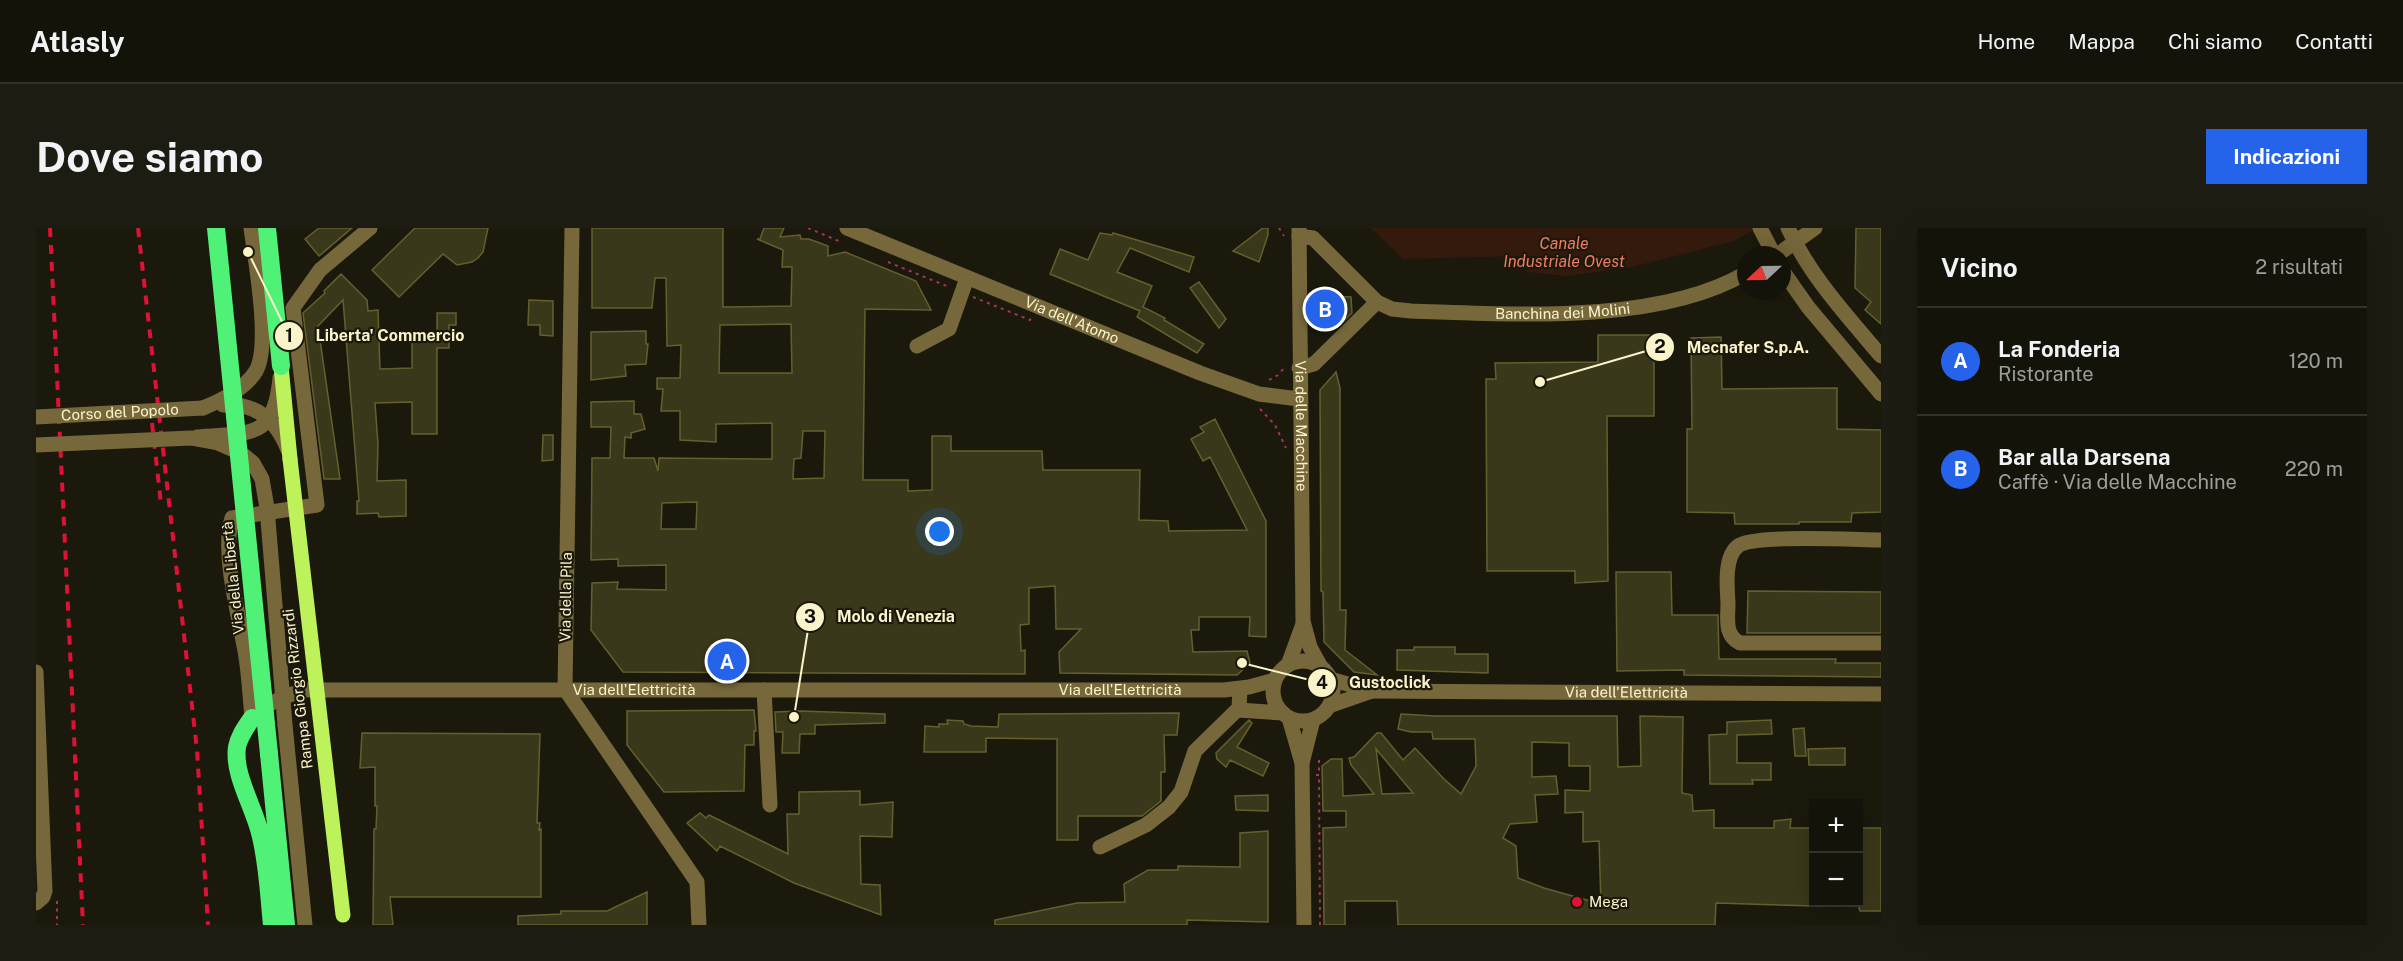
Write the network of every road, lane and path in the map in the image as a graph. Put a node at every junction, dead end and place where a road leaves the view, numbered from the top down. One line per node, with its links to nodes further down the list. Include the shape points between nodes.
1 (216, 228): 53 (highway, Via della Libertà, bridge)
2 (251, 228): 28 (street, bridge, via 263,347 260,360 245,382 224,399)
3 (267, 228): 15 (highway, Rampa Giorgio Rizzardi)
4 (273, 228): 15 (street)
5 (370, 228): 50 (street, via 320,270 293,308 317,506 232,518 228,530)
6 (572, 228): 42 (street, Via della Pila)
7 (846, 228): 17 (street, Via dell'Atomo)
8 (1279, 228): 12 (path)
9 (1760, 228): 13 (street)
10 (1788, 228): 21 (street, bridge, via 1821,283)
11 (1815, 228): 14 (street)
12 (1295, 235): 19 (street, Banchina dei Molini, via 1314,238); 23 (street, Via delle Macchine)
13 (1770, 246)
14 (1788, 246)
15 (270, 257): 22 (highway, Rampa Giorgio Rizzardi)
16 (1737, 277): 19 (street, Banchina dei Molini, via 1689,298 1591,312 1411,311 1384,307)
17 (967, 278): 20 (street, via 949,329); 26 (street, Via dell'Atomo, via 1200,374 1259,394)
18 (1791, 283): 25 (street)
19 (1377, 302): 23 (street, via 1314,364)
20 (917, 346)
21 (1881, 356)
22 (281, 366): 30 (street, Rampa Giorgio Rizzardi, via 279,389); 34 (main road, Rampa Giorgio Rizzardi)
23 (1293, 366): 24 (path); 26 (street, Via delle Macchine)
24 (1263, 382)
25 (1881, 394)
26 (1299, 399): 36 (street, Via delle Macchine)
27 (1255, 406): 33 (path, via 1275,425)
28 (203, 408): 29 (street, Corso del Popolo, bridge); 30 (street, via 239,405)
29 (36, 417)
30 (269, 418): 31 (street, bridge, via 252,432); 34 (street, Rampa Giorgio Rizzardi)
31 (191, 438): 32 (street, Corso del Popolo, bridge); 52 (street, bridge, via 241,453 253,463 262,479)
32 (36, 445)
33 (1287, 454)
34 (290, 459): 61 (main road, Rampa Giorgio Rizzardi, bridge)
35 (1881, 540): 37 (street, via 1761,540 1739,544 1730,556 1727,583 1728,631 1740,643)
36 (1303, 624): 38 (street, Via delle Macchine); 40 (street, Via delle Macchine, via 1310,647)
37 (1881, 644)
38 (1288, 665): 40 (street, via 1303,661); 41 (street)
39 (36, 672): 60 (street, via 45,891)
40 (1326, 673): 45 (street, Via dell'Elettricità); 47 (street, via 1333,692)
41 (1275, 680): 43 (street, Via dell'Elettricità); 49 (street, via 1274,701)
42 (565, 688): 44 (street, Via dell'Elettricità); 50 (street, Via dell'Elettricità, via 306,690 267,705); 66 (street, via 697,882)
43 (1240, 688): 44 (street, Via dell'Elettricità); 48 (street)
44 (764, 690): 57 (street)
45 (1372, 691): 46 (street, Via dell'Elettricità); 47 (street, Via dell'Elettricità)
46 (1881, 694)
47 (1329, 706): 51 (street)
48 (1238, 710): 49 (street); 58 (street, via 1195,751 1181,792 1169,807 1146,825)
49 (1286, 715): 51 (street); 55 (street)
50 (252, 718): 62 (highway, via 237,747 237,763 265,855)
51 (1313, 720): 55 (street)
52 (285, 725): 59 (street); 65 (street)
53 (269, 754): 59 (main road); 63 (highway, Via della Libertà)
54 (1319, 754): 56 (path)
55 (1307, 769): 56 (path); 67 (street)
56 (1319, 775): 68 (path)
57 (770, 805)
58 (1100, 847)
59 (290, 888): 63 (street); 64 (main road)
60 (36, 903)
61 (345, 923)
62 (273, 925)
63 (288, 925)
64 (295, 925)
65 (305, 925)
66 (699, 925)
67 (1304, 925)
68 (1320, 925)

